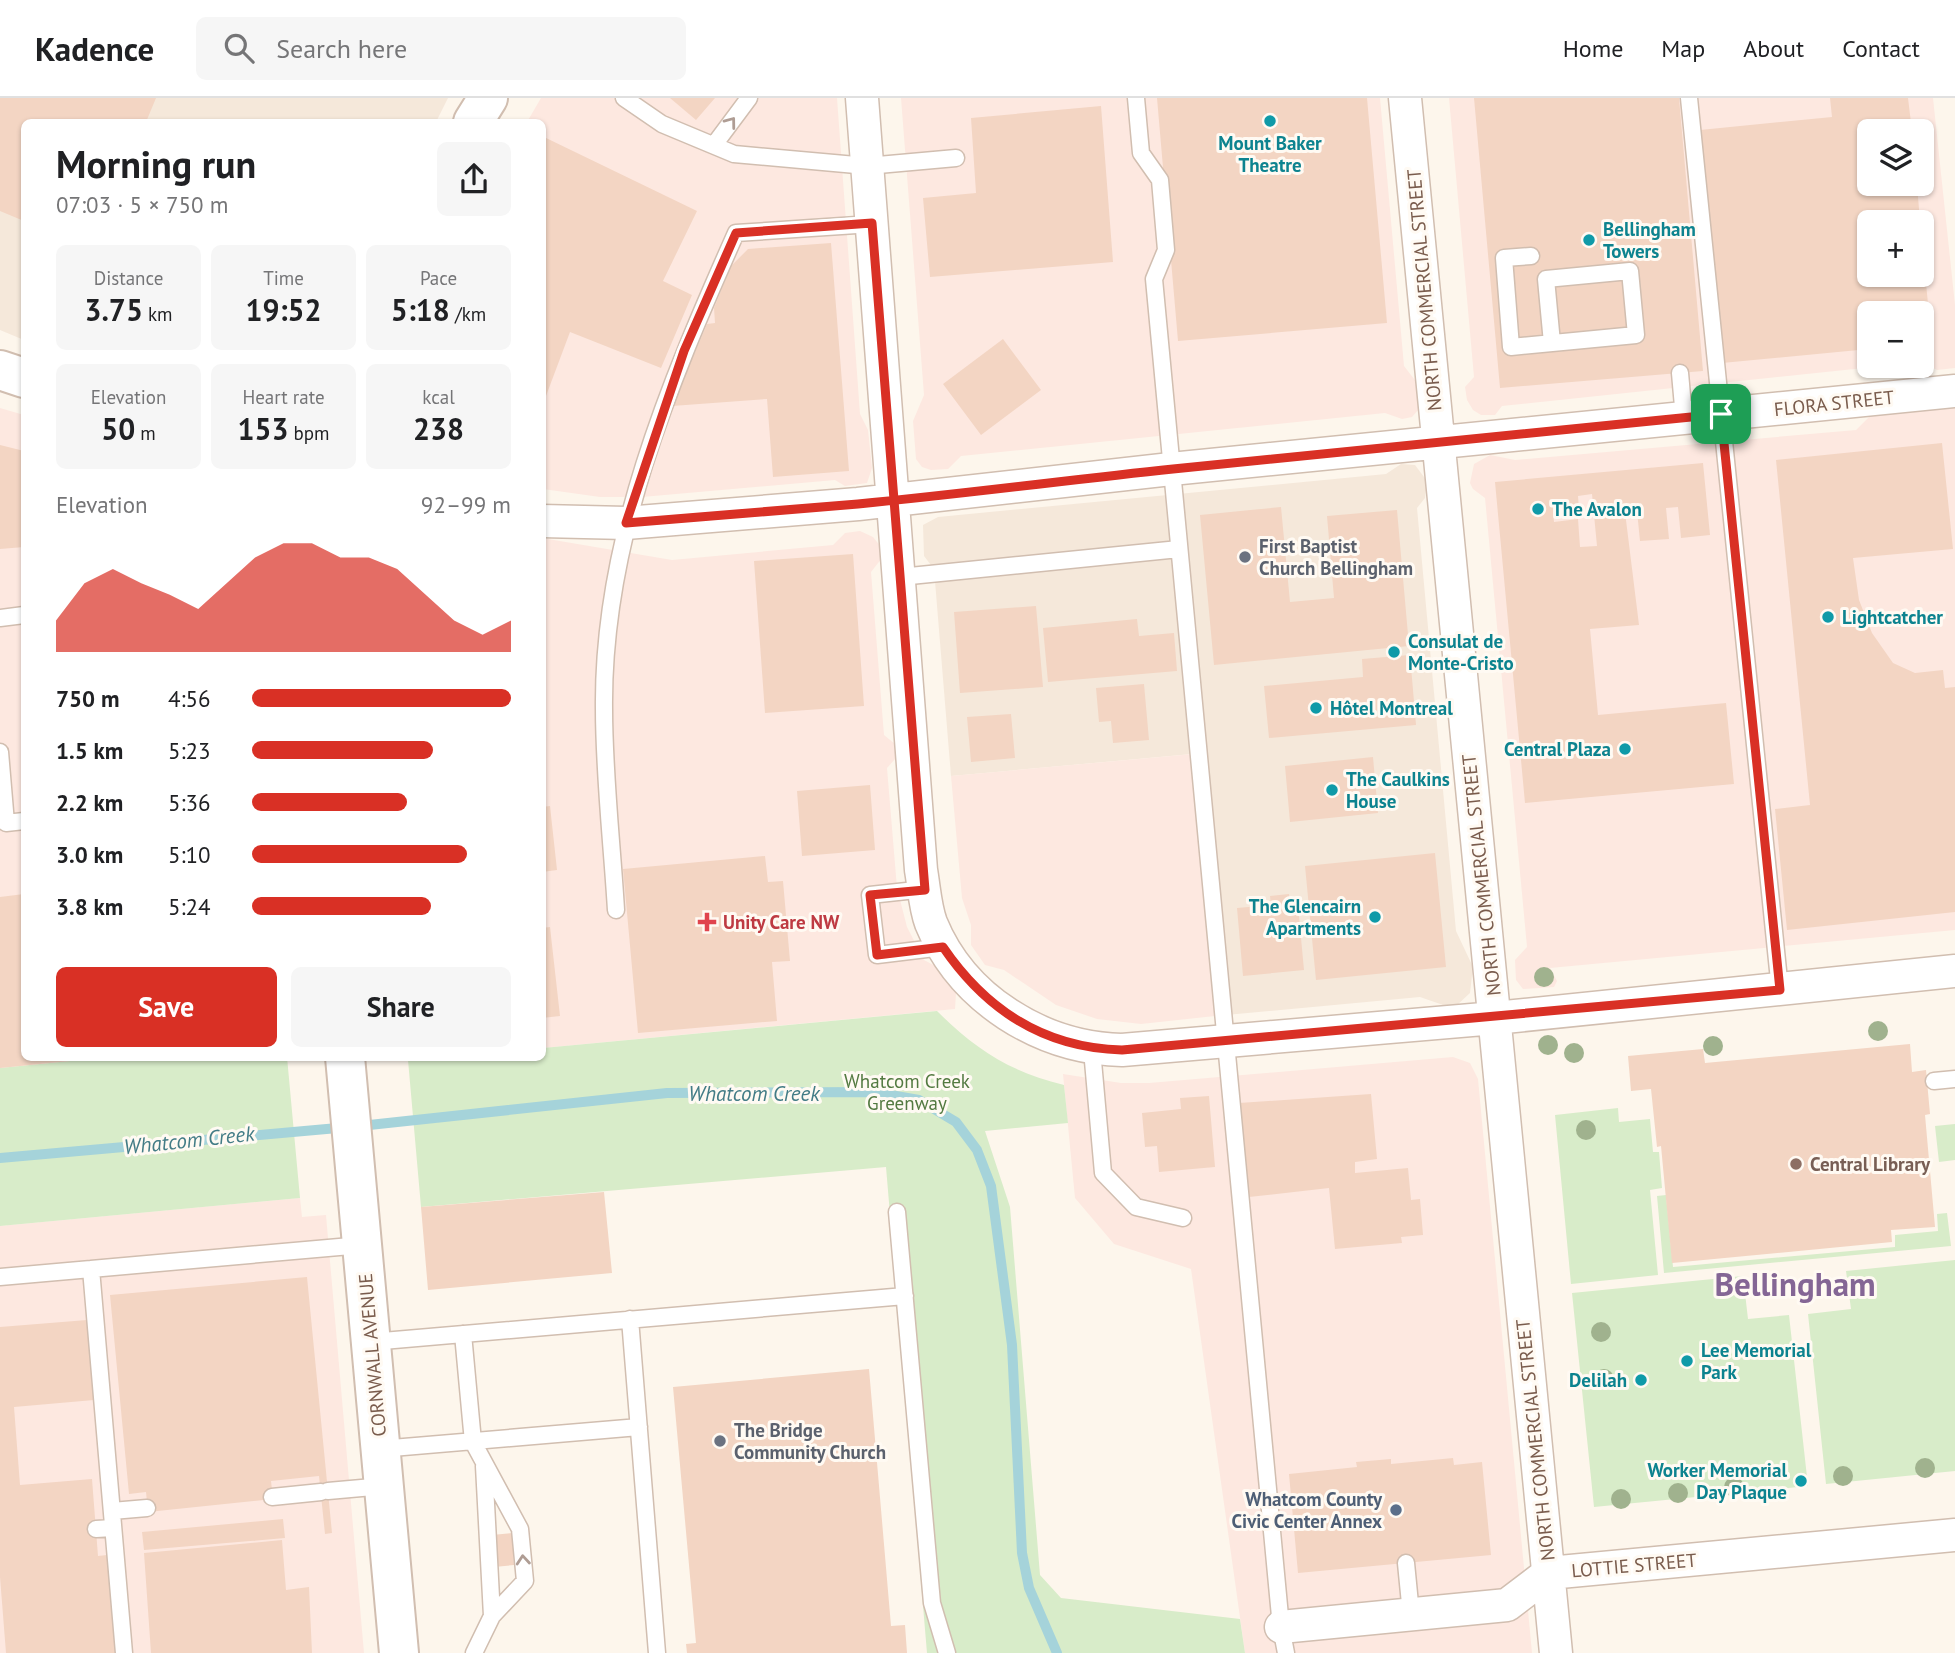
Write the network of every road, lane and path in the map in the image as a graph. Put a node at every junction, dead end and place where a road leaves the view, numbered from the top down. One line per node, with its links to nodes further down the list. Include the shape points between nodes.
1 (488, 98): 8 (street)
2 (624, 98): 9 (lane, via 662,124)
3 (749, 98): 9 (lane, one-way to 3)
4 (862, 98): 11 (street)
5 (1136, 98): 22 (lane, via 1142,153 1160,180 1166,250 1154,279)
6 (1405, 98): 21 (street, NORTH COMMERCIAL STREET)
7 (1689, 98): 19 (lane)
8 (475, 119)
9 (714, 145): 11 (lane, via 734,154)
10 (956, 158): 11 (lane)
11 (867, 166): 12 (street)
12 (872, 223): 23 (street); 25 (lane, via 736,233 684,351)
13 (1531, 256): 14 (lane, via 1504,258 1511,347)
14 (1552, 343): 14 (lane, via 1636,335 1630,271 1546,279)
15 (0, 370): 17 (street)
16 (1679, 373): 20 (lane)
17 (21, 377)
18 (1955, 391): 19 (street, FLORA STREET)
19 (1721, 414): 20 (street, FLORA STREET); 36 (lane)
20 (1684, 418): 21 (street, FLORA STREET)
21 (1439, 442): 22 (street, FLORA STREET); 37 (street, NORTH COMMERCIAL STREET)
22 (1171, 469): 23 (street, FLORA STREET); 26 (lane)
23 (894, 501): 25 (street, FLORA STREET); 27 (street)
24 (546, 521): 25 (street, FLORA STREET)
25 (626, 523): 33 (lane, via 609,620 604,708)
26 (1179, 549): 27 (lane); 38 (lane)
27 (900, 578): 32 (street)
28 (21, 615): 29 (lane)
29 (0, 618)
30 (0, 752): 31 (lane, via 6,823)
31 (21, 821)
32 (925, 890): 34 (street, via 930,920); 34 (lane, via 870,895 877,955)
33 (616, 910)
34 (950, 958): 39 (street, via 986,998 1033,1031)
35 (1955, 971): 36 (street)
36 (1780, 990): 37 (street)
37 (1495, 1018): 38 (street); 63 (street, NORTH COMMERCIAL STREET)
38 (1226, 1041): 39 (street); 66 (lane)
39 (1092, 1049): 44 (lane, via 1103,1173 1136,1207)
40 (345, 1061): 45 (street, CORNWALL AVENUE)
41 (1955, 1079): 42 (lane)
42 (1934, 1081)
43 (897, 1212): 48 (lane)
44 (1183, 1218)
45 (360, 1228): 46 (lane); 51 (street, CORNWALL AVENUE)
46 (91, 1269): 47 (lane); 59 (lane)
47 (0, 1277)
48 (905, 1296): 49 (lane); 71 (lane, via 932,1603)
49 (630, 1319): 50 (lane); 52 (lane)
50 (463, 1334): 51 (lane); 53 (lane)
51 (370, 1342): 54 (street, CORNWALL AVENUE)
52 (639, 1427): 53 (lane); 70 (lane)
53 (473, 1441): 54 (lane); 55 (lane)
54 (380, 1449): 56 (street, CORNWALL AVENUE)
55 (483, 1460): 65 (lane); 65 (lane, one-way to 55, via 524,1581 520,1528)
56 (384, 1486): 57 (lane); 68 (street, CORNWALL AVENUE)
57 (272, 1497)
58 (147, 1508): 59 (lane)
59 (113, 1519): 60 (lane); 67 (lane)
60 (96, 1529)
61 (1955, 1535): 63 (street, LOTTIE STREET)
62 (1406, 1563): 64 (lane)
63 (1549, 1573): 64 (street, LOTTIE STREET, via 1507,1605); 72 (street, NORTH COMMERCIAL STREET)
64 (1411, 1614): 66 (street, LOTTIE STREET)
65 (492, 1616): 69 (lane)
66 (1284, 1640)
67 (124, 1653)
68 (399, 1653)
69 (474, 1653)
70 (657, 1653)
71 (947, 1653)
72 (1556, 1653)

